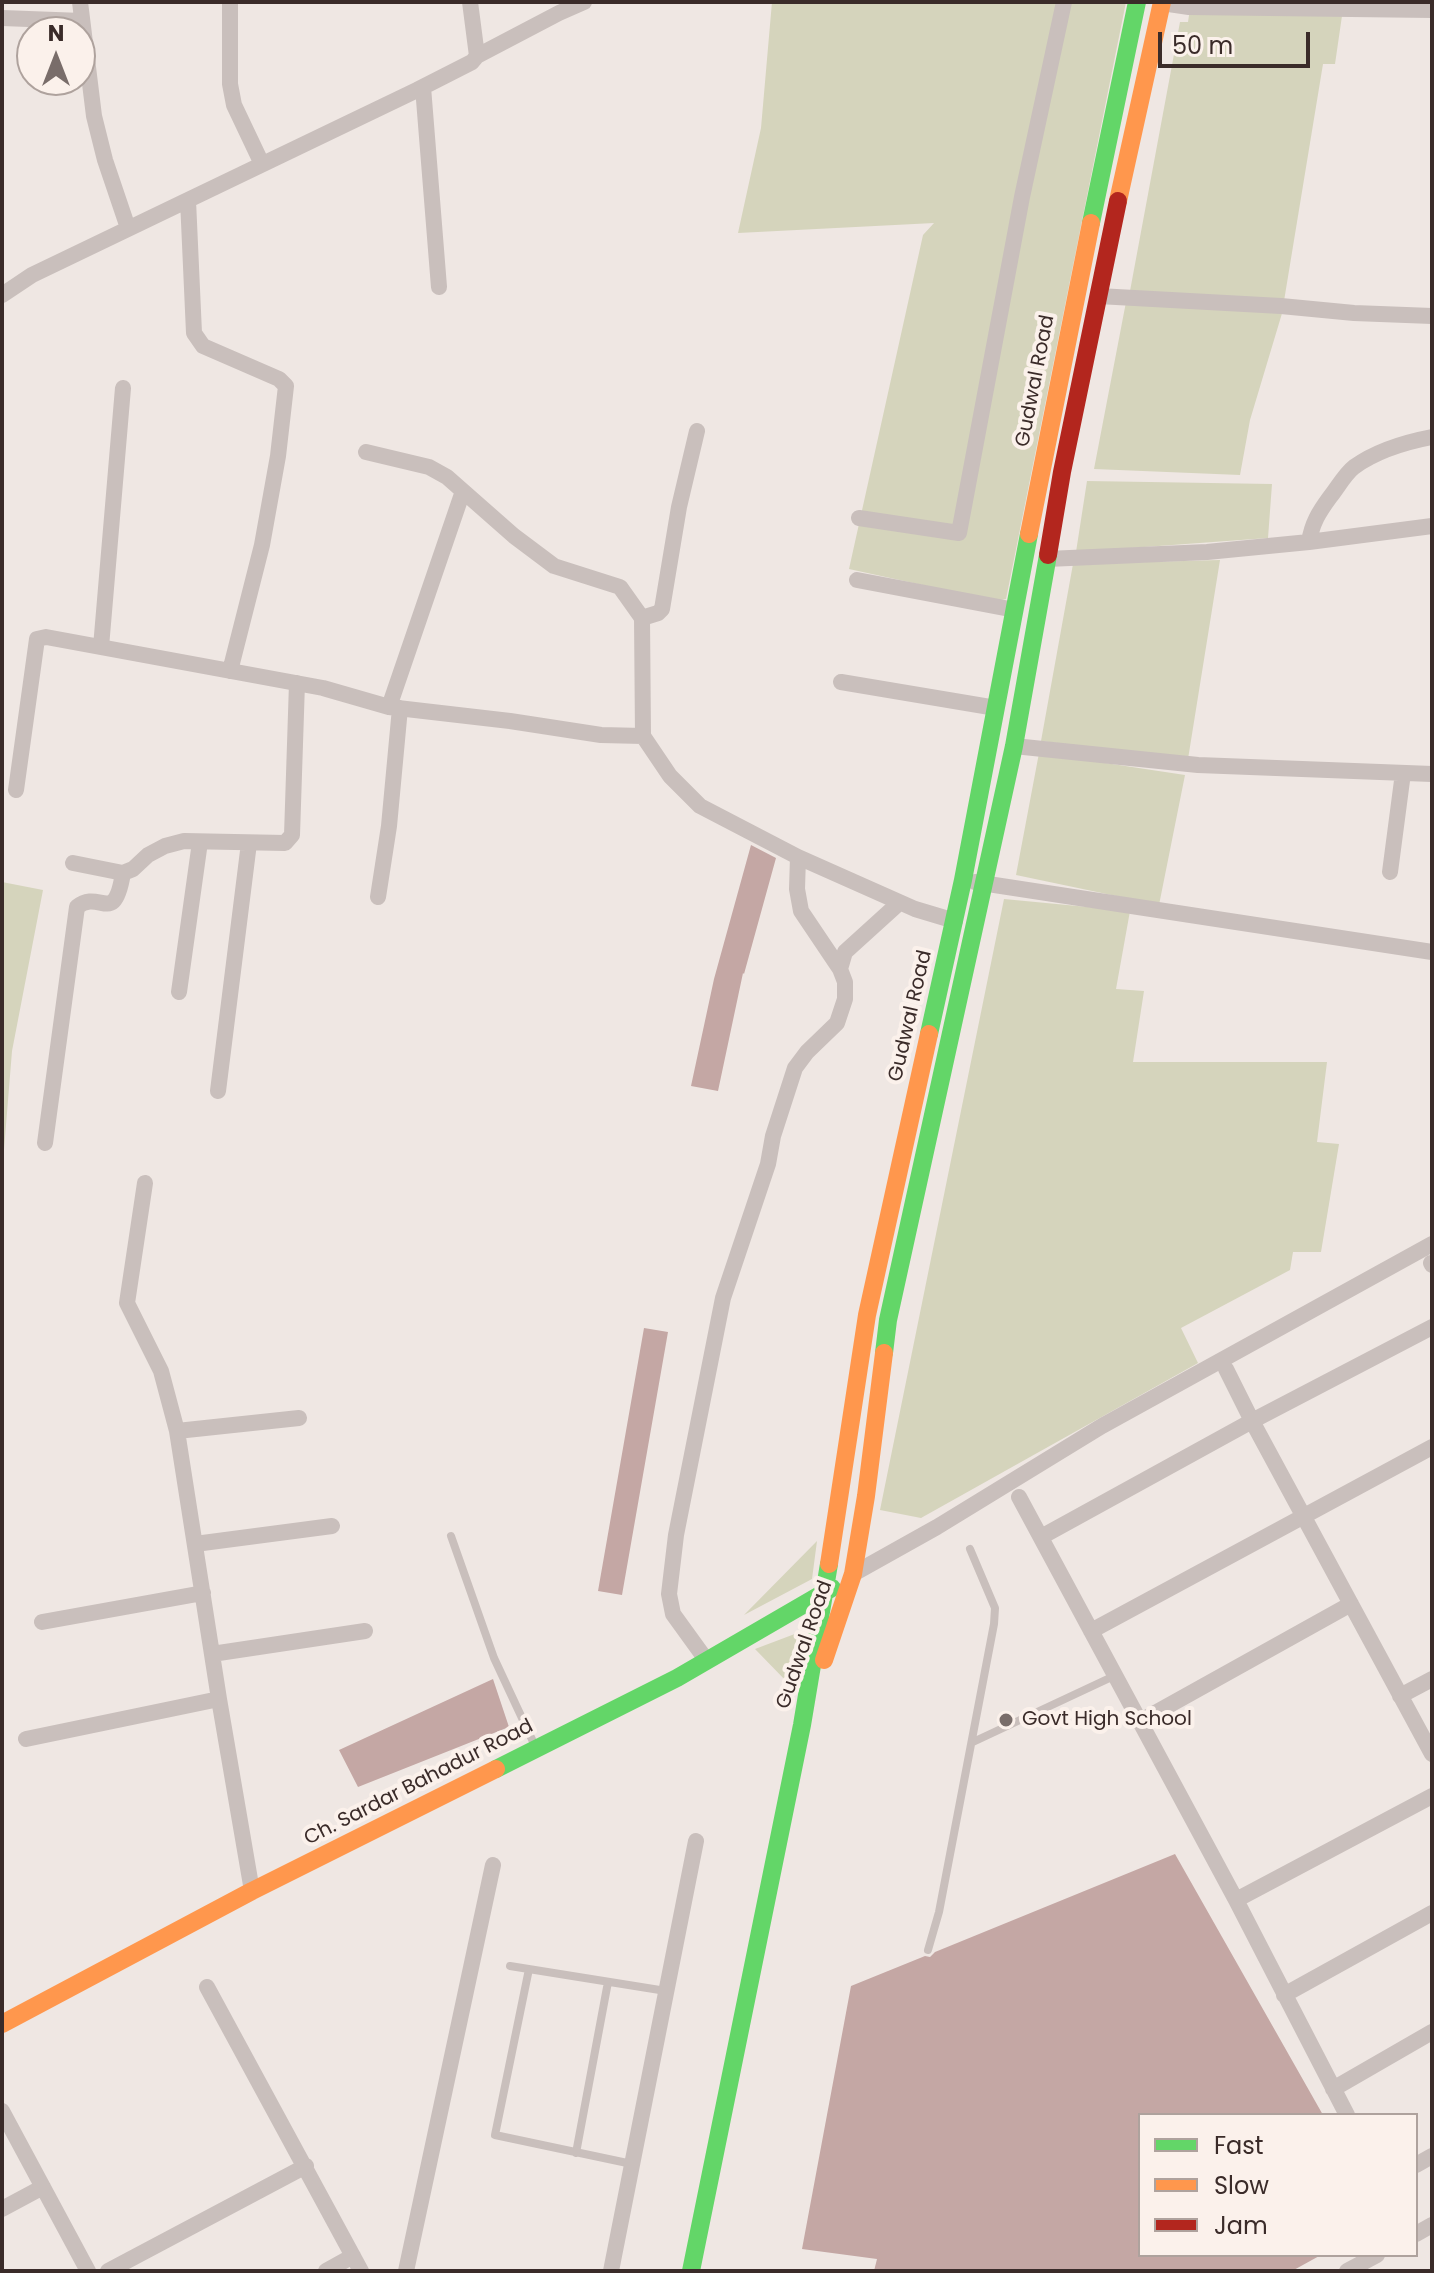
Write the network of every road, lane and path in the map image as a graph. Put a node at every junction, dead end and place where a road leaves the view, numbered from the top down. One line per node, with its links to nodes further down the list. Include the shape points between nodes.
1 (230, 2): 12 (street, via 234,105)
2 (470, 2): 9 (street)
3 (584, 2): 9 (street)
4 (1064, 2): 24 (street, via 959,533)
5 (1137, 2): 29 (main road, Gudwal Road)
6 (1162, 3): 7 (street); 17 (main road, Gudwal Road)
7 (1406, 6): 8 (street)
8 (1432, 10)
9 (477, 56): 10 (street)
10 (423, 87): 12 (street); 15 (street)
11 (91, 96): 14 (street, via 105,160)
12 (262, 164): 13 (street)
13 (188, 200): 14 (street); 32 (street, via 194,333 203,346 286,386 262,545)
14 (128, 228): 16 (street)
15 (439, 287)
16 (2, 295)
17 (1098, 296): 18 (street); 27 (main road, Gudwal Road)
18 (1432, 316)
19 (123, 388): 31 (street)
20 (697, 431): 30 (street, via 662,609)
21 (1432, 437): 26 (street, via 1352,468 1318,513)
22 (366, 452): 23 (street, via 429,467)
23 (463, 491): 30 (street, via 554,566 620,587); 35 (street)
24 (859, 518)
25 (1432, 526): 26 (street)
26 (1309, 542): 27 (street)
27 (1047, 559): 38 (main road, Gudwal Road)
28 (857, 580): 29 (street)
29 (1015, 610): 36 (main road, Gudwal Road)
30 (642, 618): 37 (street)
31 (101, 647): 32 (street); 41 (street, via 37,639)
32 (230, 671): 34 (street)
33 (841, 682): 36 (street)
34 (297, 683): 35 (street); 43 (street, via 292,835 285,843)
35 (395, 708): 37 (street); 50 (street, via 389,826)
36 (996, 708): 48 (main road, Gudwal Road)
37 (643, 736): 44 (street, via 670,776 700,806)
38 (1014, 746): 39 (street, via 1198,765); 49 (main road, Gudwal Road)
39 (1403, 773): 40 (street); 46 (street)
40 (1432, 774)
41 (16, 790)
42 (200, 842): 43 (street); 47 (street, via 165,846); 55 (street)
43 (249, 843): 56 (street)
44 (798, 857): 51 (street); 54 (street, via 801,911)
45 (73, 863): 47 (street)
46 (1390, 872)
47 (123, 873): 57 (street, via 114,902 77,907)
48 (963, 880): 49 (street); 52 (main road, Gudwal Road)
49 (985, 883): 53 (street); 73 (main road, Gudwal Road, via 888,1320)
50 (378, 897)
51 (899, 903): 52 (street); 54 (street, via 845,952)
52 (955, 921): 75 (main road, Gudwal Road, via 867,1315)
53 (1432, 952)
54 (840, 969): 81 (street, via 845,999 837,1023 795,1068 723,1298 676,1535 669,1594 673,1614)
55 (179, 992)
56 (218, 1091)
57 (45, 1143)
58 (145, 1183): 64 (street, via 127,1303 161,1371)
59 (1432, 1244): 73 (street, via 1102,1426)
60 (1432, 1327): 63 (street)
61 (1226, 1369): 63 (street)
62 (299, 1418): 64 (street)
63 (1252, 1421): 67 (street); 70 (street)
64 (177, 1431): 71 (street)
65 (1432, 1447): 67 (street)
66 (1019, 1497): 70 (street)
67 (1304, 1518): 76 (street); 79 (street)
68 (332, 1526): 71 (street)
69 (451, 1536): 90 (lane, via 494,1658)
70 (1041, 1537): 79 (street)
71 (195, 1544): 74 (street)
72 (970, 1549): 89 (lane, via 995,1608)
73 (853, 1574): 75 (main road, Ch. Sardar Bahadur Road); 87 (main road, Gudwal Road)
74 (203, 1593): 77 (street); 80 (street)
75 (824, 1593): 81 (main road, Ch. Sardar Bahadur Road); 87 (main road, Gudwal Road)
76 (1351, 1604): 84 (street); 86 (street)
77 (42, 1622)
78 (365, 1631): 80 (street)
79 (1091, 1631): 82 (street)
80 (212, 1654): 85 (street)
81 (707, 1661): 90 (main road, Ch. Sardar Bahadur Road)
82 (1114, 1676): 86 (street); 89 (lane)
83 (1432, 1679): 84 (street)
84 (1400, 1696): 91 (street)
85 (219, 1699): 88 (street); 95 (street)
86 (1139, 1722): 96 (street)
87 (802, 1725): 122 (main road)
88 (26, 1739)
89 (973, 1742): 98 (lane)
90 (536, 1748): 95 (main road, Ch. Sardar Bahadur Road)
91 (1432, 1754)
92 (1432, 1796): 96 (street)
93 (696, 1841): 103 (street)
94 (493, 1865): 120 (street)
95 (252, 1891): 105 (main road, Ch. Sardar Bahadur Road)
96 (1236, 1900): 104 (street)
97 (1432, 1913): 104 (street)
98 (928, 1950)
99 (510, 1966): 100 (lane)
100 (529, 1969): 101 (lane); 110 (lane, via 495,2135)
101 (608, 1982): 103 (lane); 110 (lane)
102 (207, 1987): 112 (street)
103 (666, 1991): 111 (street)
104 (1284, 1995): 107 (street)
105 (2, 2024)
106 (1432, 2032): 107 (street)
107 (1333, 2089): 109 (street)
108 (2, 2111): 113 (street)
109 (1346, 2113)
110 (576, 2153): 111 (lane)
111 (632, 2164): 121 (street)
112 (306, 2166): 116 (street); 118 (street)
113 (43, 2187): 114 (street); 117 (street)
114 (2, 2209)
115 (1373, 2257): 123 (street)
116 (357, 2264): 119 (street)
117 (88, 2271)
118 (108, 2271)
119 (326, 2271)
120 (406, 2271)
121 (611, 2271)
122 (691, 2271)
123 (1347, 2271)

